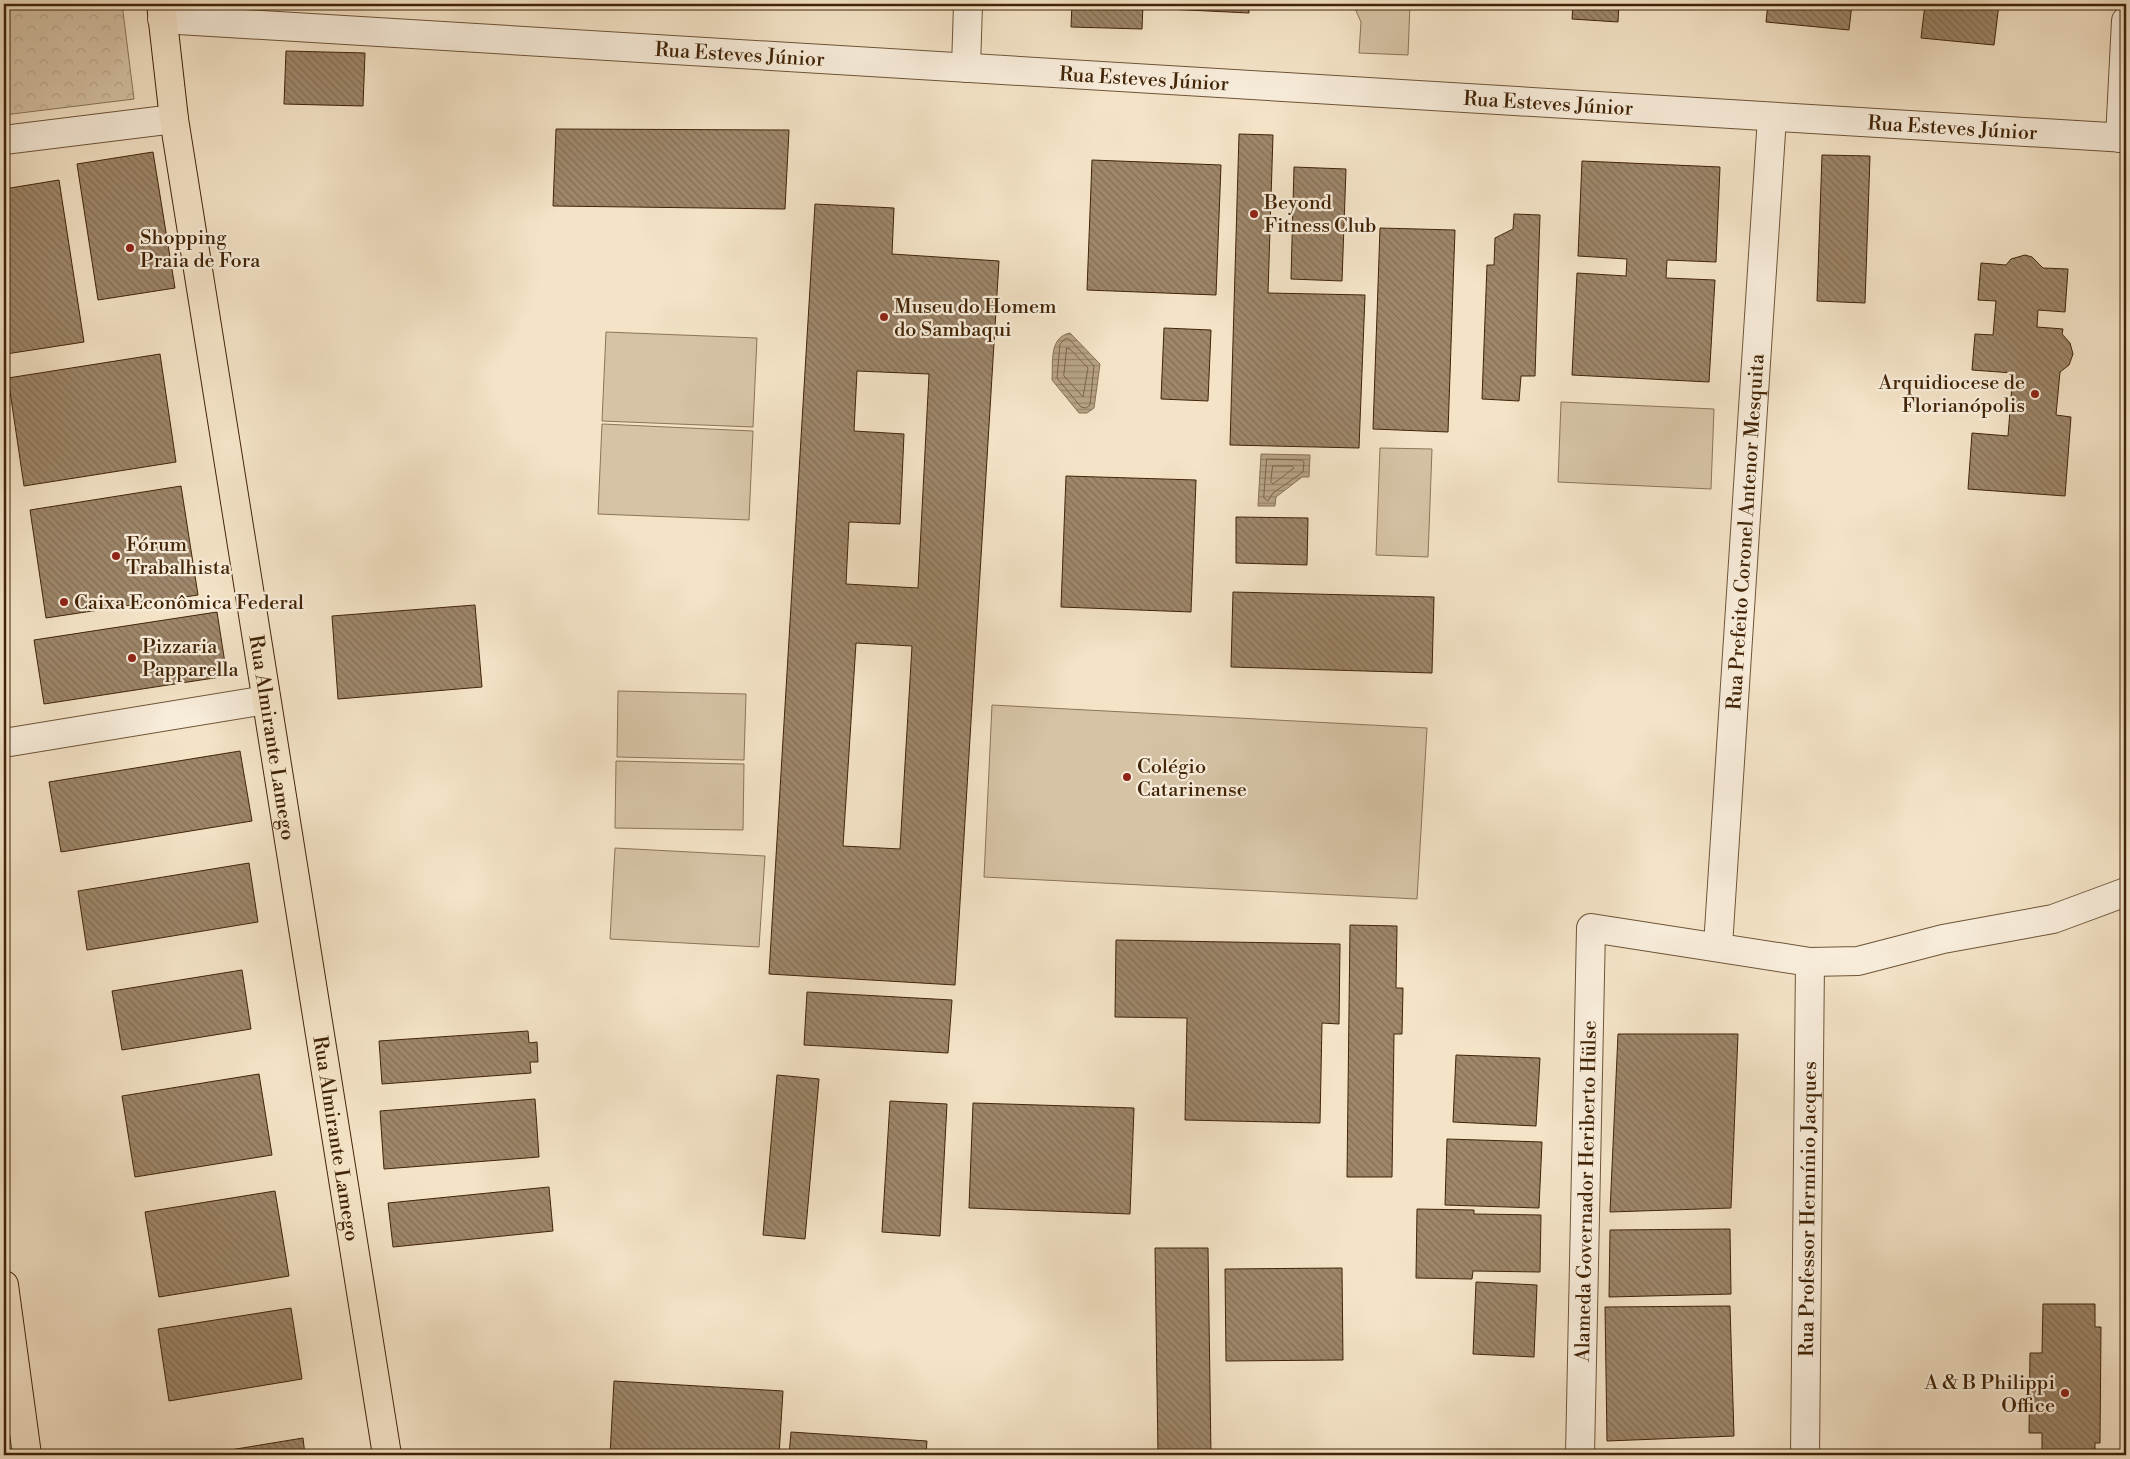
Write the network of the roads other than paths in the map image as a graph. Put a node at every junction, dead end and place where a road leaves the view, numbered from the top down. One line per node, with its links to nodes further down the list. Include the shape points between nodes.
1 (968, 4): 4 (street)
2 (162, 12): 4 (street, Rua Esteves Júnior); 6 (main road, Rua Almirante Lamego)
3 (2126, 21): 7 (street)
4 (966, 68): 5 (street, Rua Esteves Júnior)
5 (1772, 117): 7 (street, Rua Esteves Júnior); 12 (street, Rua Prefeito Coronel Antenor Mesquita)
6 (174, 119): 8 (street); 9 (main road, Rua Almirante Lamego)
7 (2123, 138)
8 (4, 140)
9 (266, 700): 10 (street); 16 (main road, Rua Almirante Lamego)
10 (4, 743)
11 (2126, 892): 13 (street, via 2053,919 1943,939 1858,960)
12 (1718, 946): 13 (street); 17 (street, Alameda Governador Heriberto Hülse, via 1591,928)
13 (1810, 962): 18 (street, Rua Professor Hermínio Jacques)
14 (4, 1285): 15 (main road)
15 (27, 1455)
16 (387, 1455)
17 (1580, 1455)
18 (1805, 1455)

